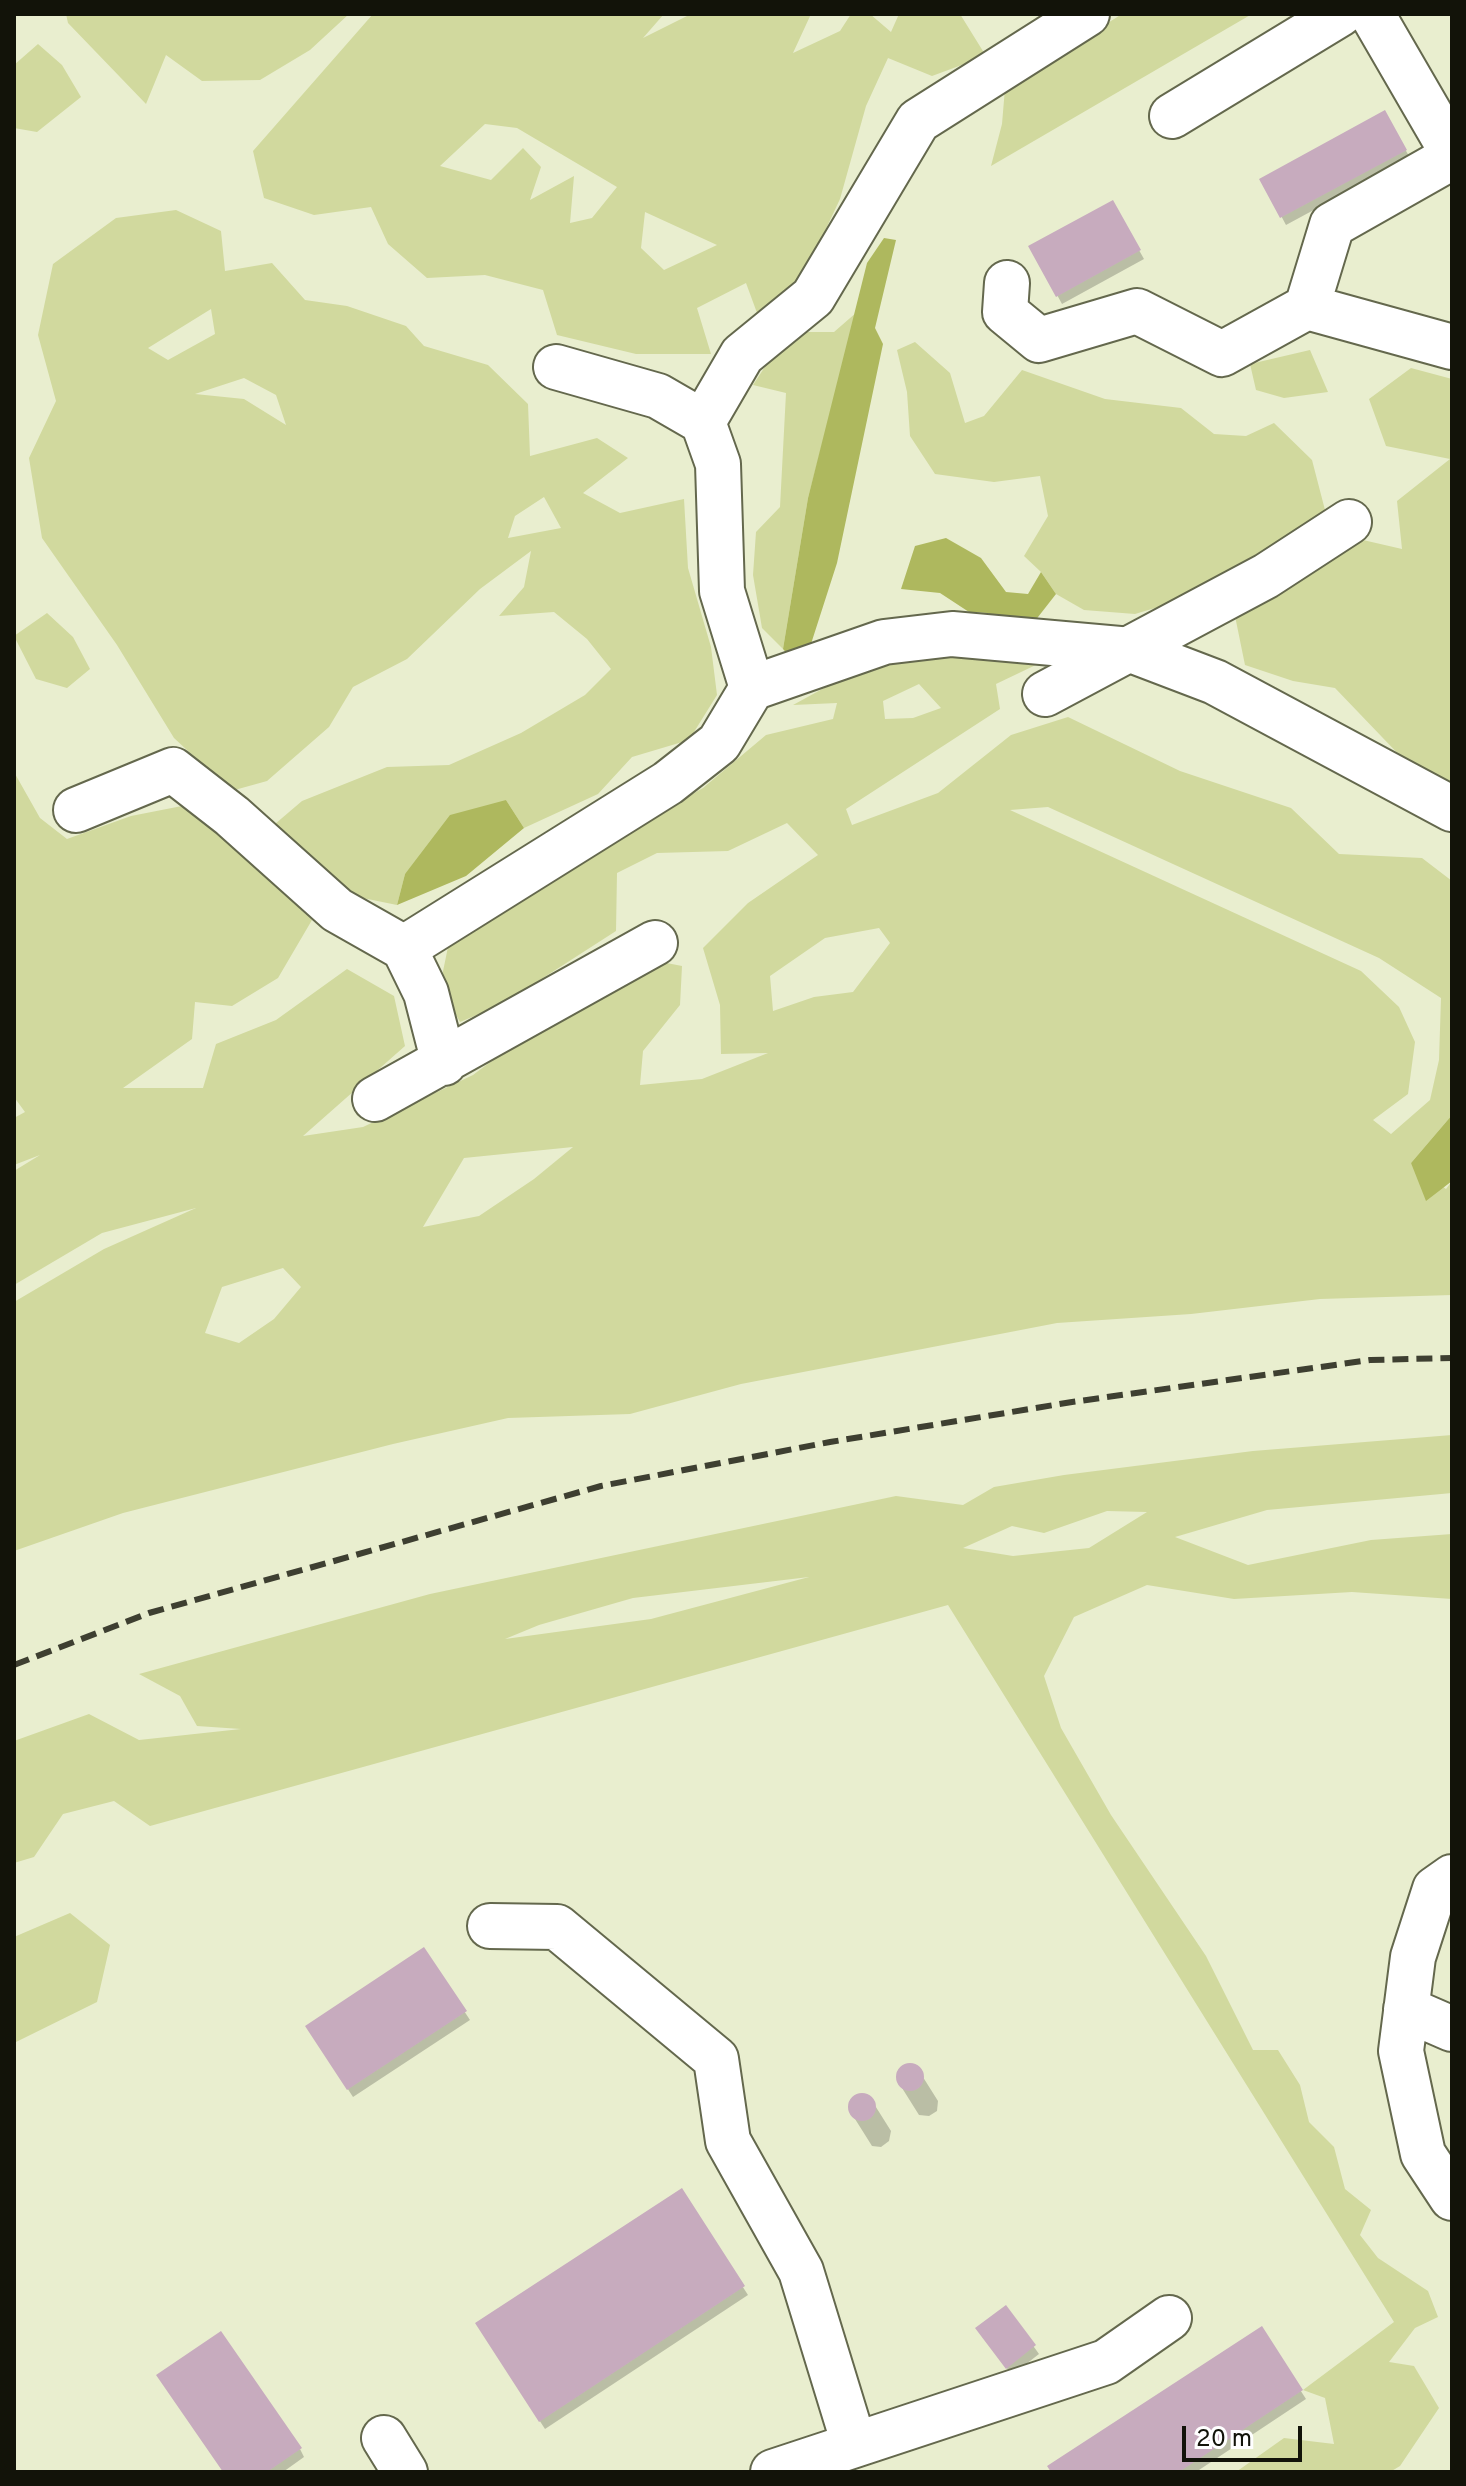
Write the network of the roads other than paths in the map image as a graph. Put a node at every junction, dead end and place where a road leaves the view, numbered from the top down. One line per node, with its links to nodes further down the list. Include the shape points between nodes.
1 (1087, 14): 10 (street, via 918,121 813,297 742,355)
2 (1340, 14): 4 (street)
3 (1372, 14): 5 (street)
4 (1172, 116)
5 (1452, 154): 7 (street, via 1332,225)
6 (1007, 283): 7 (street, via 1005,312 1039,340 1137,311 1222,354)
7 (1307, 307): 8 (street)
8 (1452, 347)
9 (556, 367): 10 (street, via 658,396)
10 (703, 422): 13 (street, via 718,464 722,591)
11 (1349, 522): 12 (street, via 1266,576)
12 (1131, 650): 13 (street, via 952,634 884,642); 14 (street); 15 (street, via 1215,682)
13 (752, 688): 18 (street, via 719,743 668,783)
14 (1045, 694)
15 (1452, 809)
16 (76, 810): 18 (street, via 173,770 337,910)
17 (655, 943): 19 (street)
18 (404, 948): 19 (street, via 426,993)
19 (444, 1063): 20 (street)
20 (375, 1099)
21 (1452, 1877): 23 (street, via 1435,1889 1413,1957)
22 (490, 1926): 27 (street, via 557,1927 716,2059 728,2141 801,2271)
23 (1406, 2009): 24 (street); 25 (street, via 1401,2051 1423,2154)
24 (1452, 2029)
25 (1452, 2198)
26 (1169, 2318): 27 (street, via 1106,2362)
27 (854, 2444): 28 (street)
28 (773, 2472)

